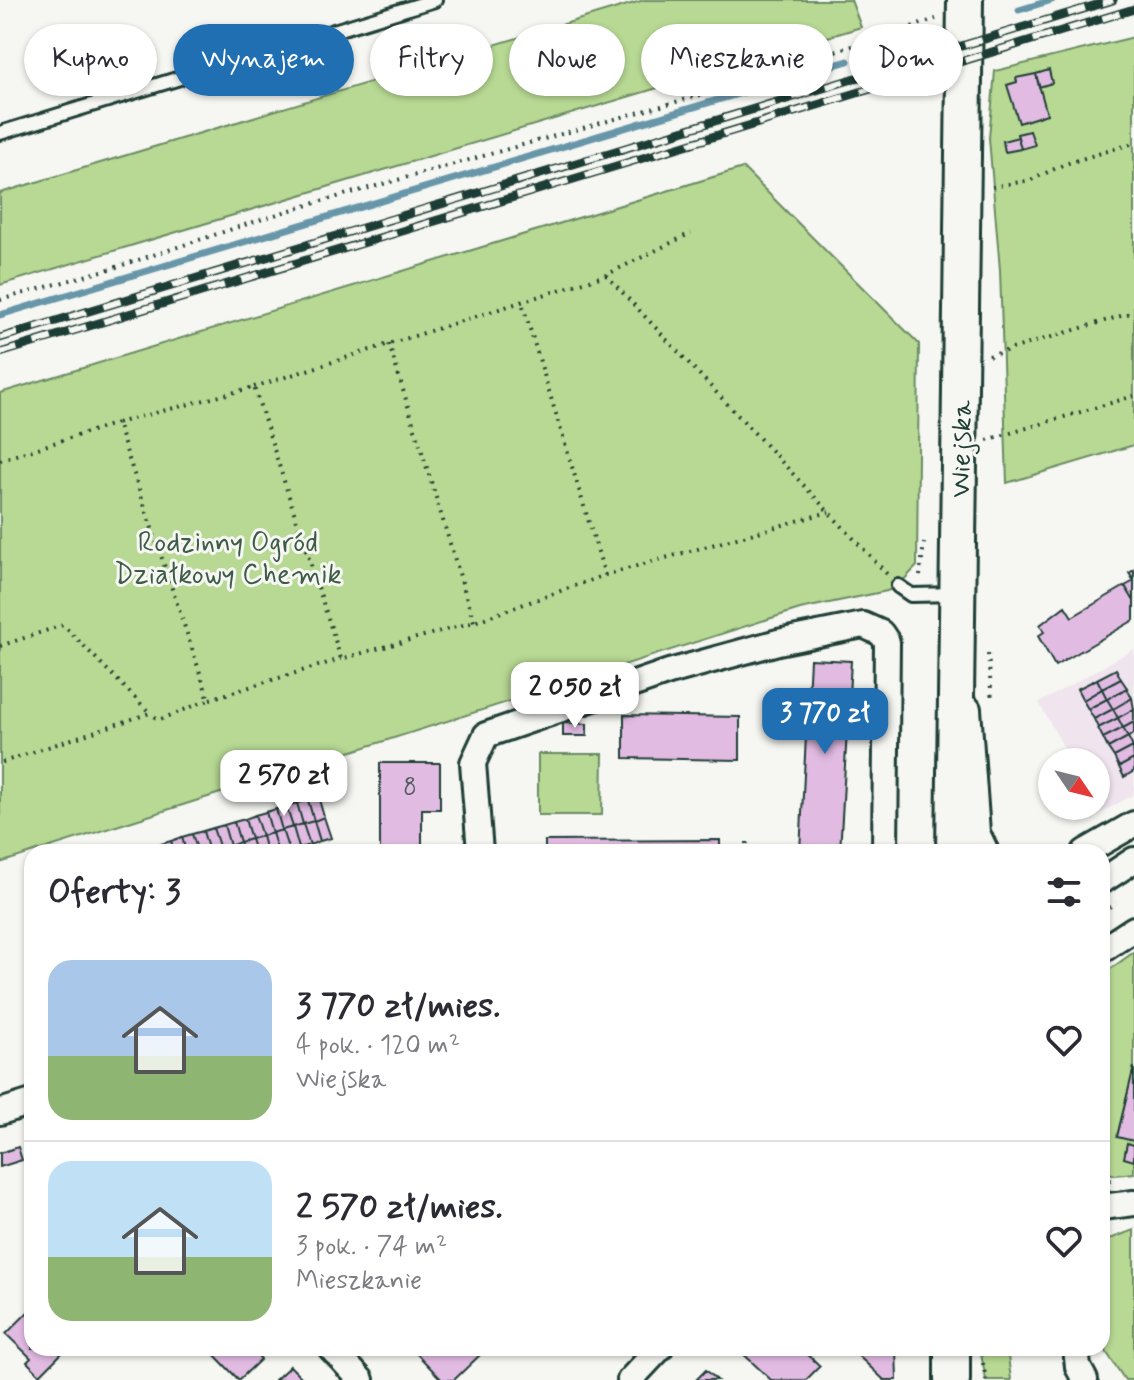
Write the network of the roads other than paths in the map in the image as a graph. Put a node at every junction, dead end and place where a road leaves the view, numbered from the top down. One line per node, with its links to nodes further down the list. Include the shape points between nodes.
1 (435, 0): 3 (lane)
2 (952, 9): 5 (main road, Wiejska, via 965,45)
3 (0, 133)
4 (898, 586): 5 (lane, via 911,595)
5 (956, 594): 6 (main road, Wiejska)
6 (958, 652): 10 (main road, Wiejska); 11 (street)
7 (1134, 824): 12 (street)
8 (479, 844): 9 (street, via 473,763 486,735 669,672 863,625 887,642)
9 (885, 844)
10 (954, 844)
11 (982, 844)
12 (1099, 844)
13 (1134, 860): 14 (street)
14 (1110, 876)
15 (1134, 929): 16 (street)
16 (1110, 945)
17 (24, 1104): 18 (street)
18 (0, 1112)
19 (1134, 1203): 20 (street)
20 (1110, 1206)
21 (338, 1356): 25 (street)
22 (652, 1356): 26 (street)
23 (952, 1356): 27 (main road)
24 (1077, 1356): 28 (street)
25 (361, 1380)
26 (630, 1380)
27 (952, 1380)
28 (1085, 1380)

